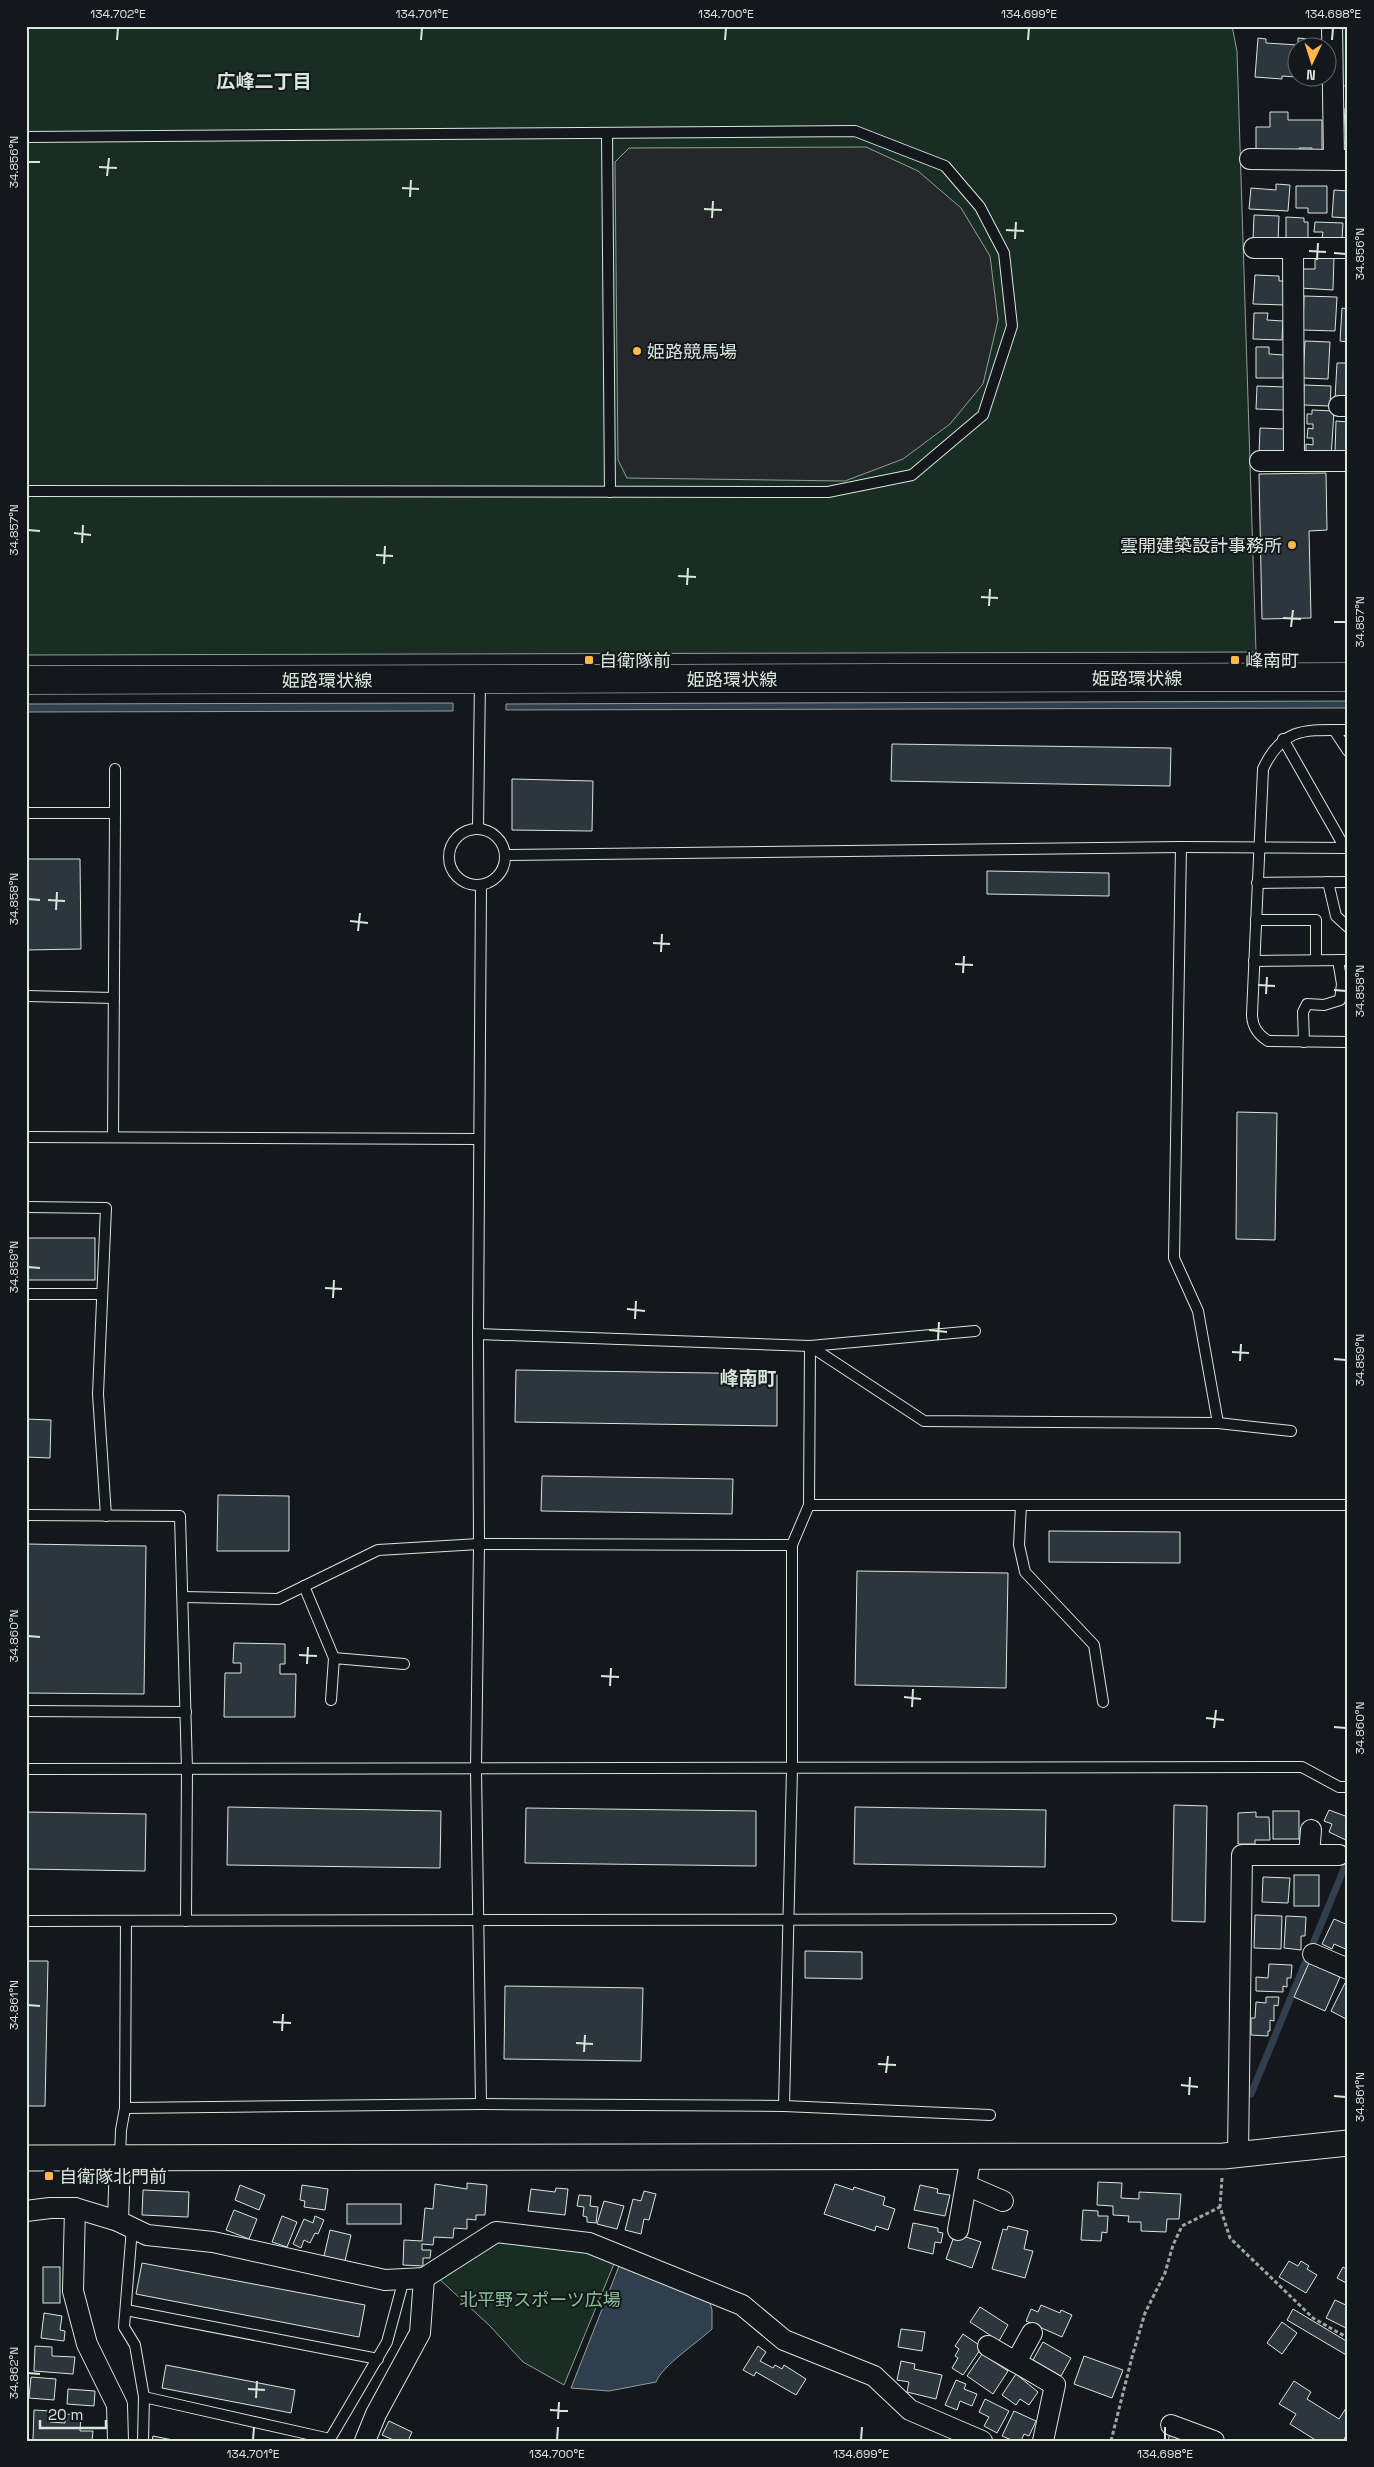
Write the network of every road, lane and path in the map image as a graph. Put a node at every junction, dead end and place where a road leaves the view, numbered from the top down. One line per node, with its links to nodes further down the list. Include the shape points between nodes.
1 (1332, 26): 5 (street)
2 (607, 133): 3 (lane); 13 (lane); 13 (lane, via 855,131 945,166 980,208 1004,253 1012,326 984,414 912,476 828,492)
3 (26, 137)
4 (1250, 159): 5 (street)
5 (1341, 160)
6 (1254, 248): 7 (street)
7 (1293, 248): 8 (street); 10 (street)
8 (1348, 248)
9 (1260, 461): 10 (street)
10 (1294, 461): 11 (street)
11 (1348, 461)
12 (26, 491): 13 (lane)
13 (610, 492)
14 (1348, 677): 16 (main road, 姫路環状線)
15 (26, 680): 16 (main road, 姫路環状線)
16 (480, 680): 24 (lane)
17 (1334, 730): 18 (lane); 19 (lane, via 1304,731); 20 (lane)
18 (1348, 730)
19 (1283, 739): 25 (lane, via 1263,769); 27 (lane)
20 (1348, 750)
21 (115, 769): 23 (lane)
22 (26, 813): 23 (lane)
23 (114, 813): 39 (lane)
24 (478, 829): 28 (lane, via 491,833 501,842); 32 (lane, via 465,831 454,840 448,852 449,866 456,878 468,885)
25 (1259, 846): 26 (lane); 27 (lane); 31 (lane)
26 (1181, 847): 28 (lane); 51 (lane, via 1174,1258 1198,1311)
27 (1347, 848)
28 (505, 855): 32 (lane, via 503,869 494,880)
29 (1328, 882): 30 (lane); 31 (lane); 34 (lane, via 1336,916)
30 (1348, 882)
31 (1257, 883): 33 (lane)
32 (481, 886): 44 (lane)
33 (1256, 920): 35 (lane, via 1316,920); 37 (lane)
34 (1348, 927)
35 (1316, 960): 36 (lane); 37 (lane)
36 (1343, 960): 40 (lane, via 1340,1000 1324,1005 1307,1004 1303,1012)
37 (1254, 961): 40 (lane, via 1252,1020 1259,1036 1278,1043)
38 (26, 996): 39 (lane)
39 (114, 998): 43 (lane)
40 (1304, 1042): 41 (lane)
41 (1348, 1042)
42 (26, 1137): 43 (lane)
43 (113, 1137): 44 (lane)
44 (478, 1139): 49 (lane)
45 (26, 1207): 47 (lane, via 106,1208)
46 (26, 1294): 47 (lane)
47 (102, 1294): 57 (lane, via 98,1394)
48 (975, 1331): 50 (lane)
49 (478, 1334): 50 (lane); 58 (lane)
50 (810, 1346): 51 (lane, via 924,1421); 53 (lane)
51 (1218, 1423): 52 (lane)
52 (1291, 1431)
53 (809, 1505): 54 (lane); 59 (lane)
54 (1021, 1505): 55 (lane); 65 (lane, via 1019,1545 1025,1572 1094,1645)
55 (1348, 1506)
56 (26, 1515): 57 (lane)
57 (106, 1516): 61 (lane, via 180,1516)
58 (479, 1544): 59 (lane); 60 (lane, via 378,1550); 70 (lane)
59 (792, 1545): 71 (lane)
60 (304, 1586): 61 (lane, via 278,1599); 62 (lane)
61 (183, 1597): 67 (lane)
62 (334, 1658): 63 (lane); 64 (lane)
63 (404, 1664)
64 (331, 1700)
65 (1103, 1702)
66 (26, 1711): 67 (lane)
67 (186, 1712): 69 (lane)
68 (26, 1769): 69 (lane)
69 (187, 1769): 70 (lane); 81 (lane)
70 (476, 1769): 71 (lane); 77 (lane)
71 (792, 1769): 72 (lane, via 1302,1767 1339,1787); 78 (lane)
72 (1348, 1787)
73 (1311, 1830): 74 (street)
74 (1309, 1855): 75 (street); 89 (street, via 1242,1855)
75 (1339, 1855)
76 (1111, 1919): 78 (lane)
77 (478, 1920): 78 (lane); 81 (lane); 84 (lane)
78 (788, 1920): 85 (lane)
79 (26, 1921): 80 (lane)
80 (126, 1921): 81 (lane); 86 (lane)
81 (186, 1921)
82 (1313, 1954): 83 (street)
83 (1348, 1969)
84 (481, 2104): 85 (lane); 86 (lane)
85 (784, 2106): 87 (lane)
86 (125, 2108): 92 (lane)
87 (990, 2115)
88 (1348, 2143): 89 (street)
89 (1231, 2155): 90 (street); 95 (path)
90 (971, 2156): 92 (street); 93 (street)
91 (26, 2158): 92 (street)
92 (120, 2158): 98 (street)
93 (966, 2185): 94 (street); 99 (street)
94 (1004, 2201)
95 (1220, 2207): 104 (path, via 1230,2238 1312,2318); 115 (path, via 1182,2226 1173,2245 1134,2348)
96 (75, 2208): 97 (street); 98 (street); 110 (street, via 72,2291 87,2344 117,2405)
97 (26, 2211)
98 (125, 2224): 101 (street, via 147,2235 213,2242 385,2280); 102 (lane)
99 (958, 2230)
100 (424, 2278): 101 (street); 112 (street, via 420,2333); 113 (street, via 496,2232 588,2243 742,2305 784,2340 874,2376 910,2410)
101 (404, 2279): 106 (lane, via 387,2342)
102 (126, 2310): 106 (lane); 108 (lane, via 124,2327 135,2345)
103 (1032, 2333): 107 (street)
104 (1348, 2338)
105 (988, 2346): 107 (street)
106 (378, 2359): 108 (lane, via 330,2439)
107 (1016, 2362): 114 (street, via 1055,2385)
108 (144, 2397): 111 (lane)
109 (1171, 2425): 116 (street)
110 (118, 2441)
111 (143, 2441)
112 (365, 2441)
113 (982, 2441)
114 (1042, 2441)
115 (1111, 2441)
116 (1214, 2441)

